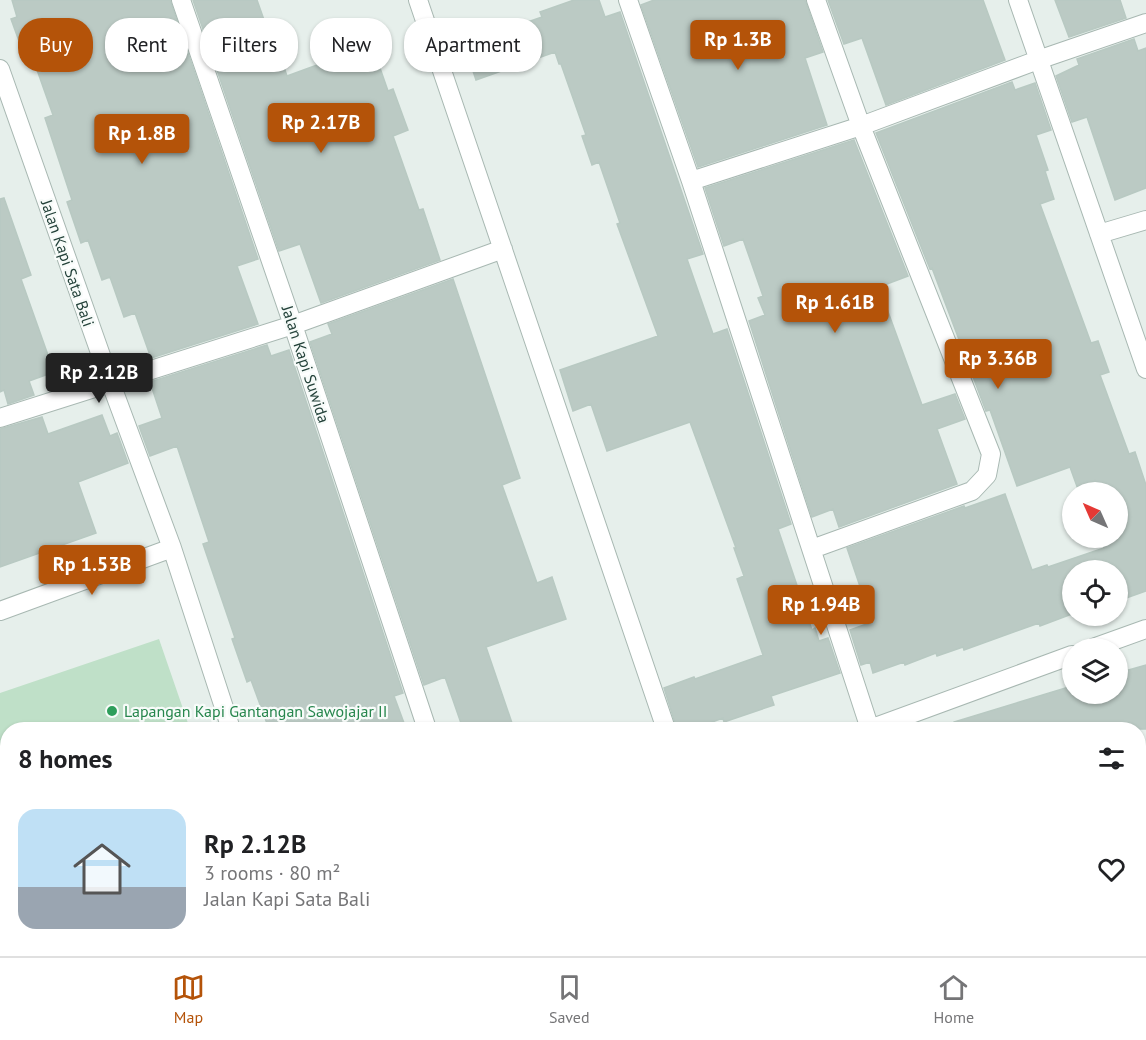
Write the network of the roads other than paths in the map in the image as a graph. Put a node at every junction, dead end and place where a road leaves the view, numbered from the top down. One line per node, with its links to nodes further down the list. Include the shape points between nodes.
1 (181, 0): 14 (street, Jalan Kapi Suwida)
2 (418, 0): 13 (street)
3 (628, 0): 10 (street)
4 (816, 0): 9 (street)
5 (1018, 0): 7 (street)
6 (1146, 23): 7 (street)
7 (1038, 60): 9 (street); 12 (street)
8 (0, 69): 16 (street, Jalan Kapi Sata Bali)
9 (861, 126): 10 (street); 19 (street, via 991,454 987,475 972,491)
10 (691, 181): 19 (street)
11 (1146, 220): 12 (street)
12 (1099, 234): 15 (street)
13 (502, 249): 14 (street); 26 (street)
14 (293, 325): 16 (street); 25 (street, Jalan Kapi Suwida)
15 (1146, 369)
16 (110, 381): 17 (street); 18 (street, Jalan Kapi Sata Bali)
17 (0, 418)
18 (172, 548): 20 (street); 24 (street, Jalan Kapi Sata Bali)
19 (812, 549): 27 (street)
20 (0, 610)
21 (1146, 628): 22 (street)
22 (1120, 638)
23 (1062, 659): 28 (street)
24 (229, 722)
25 (425, 722)
26 (664, 722)
27 (868, 722)
28 (889, 722)

